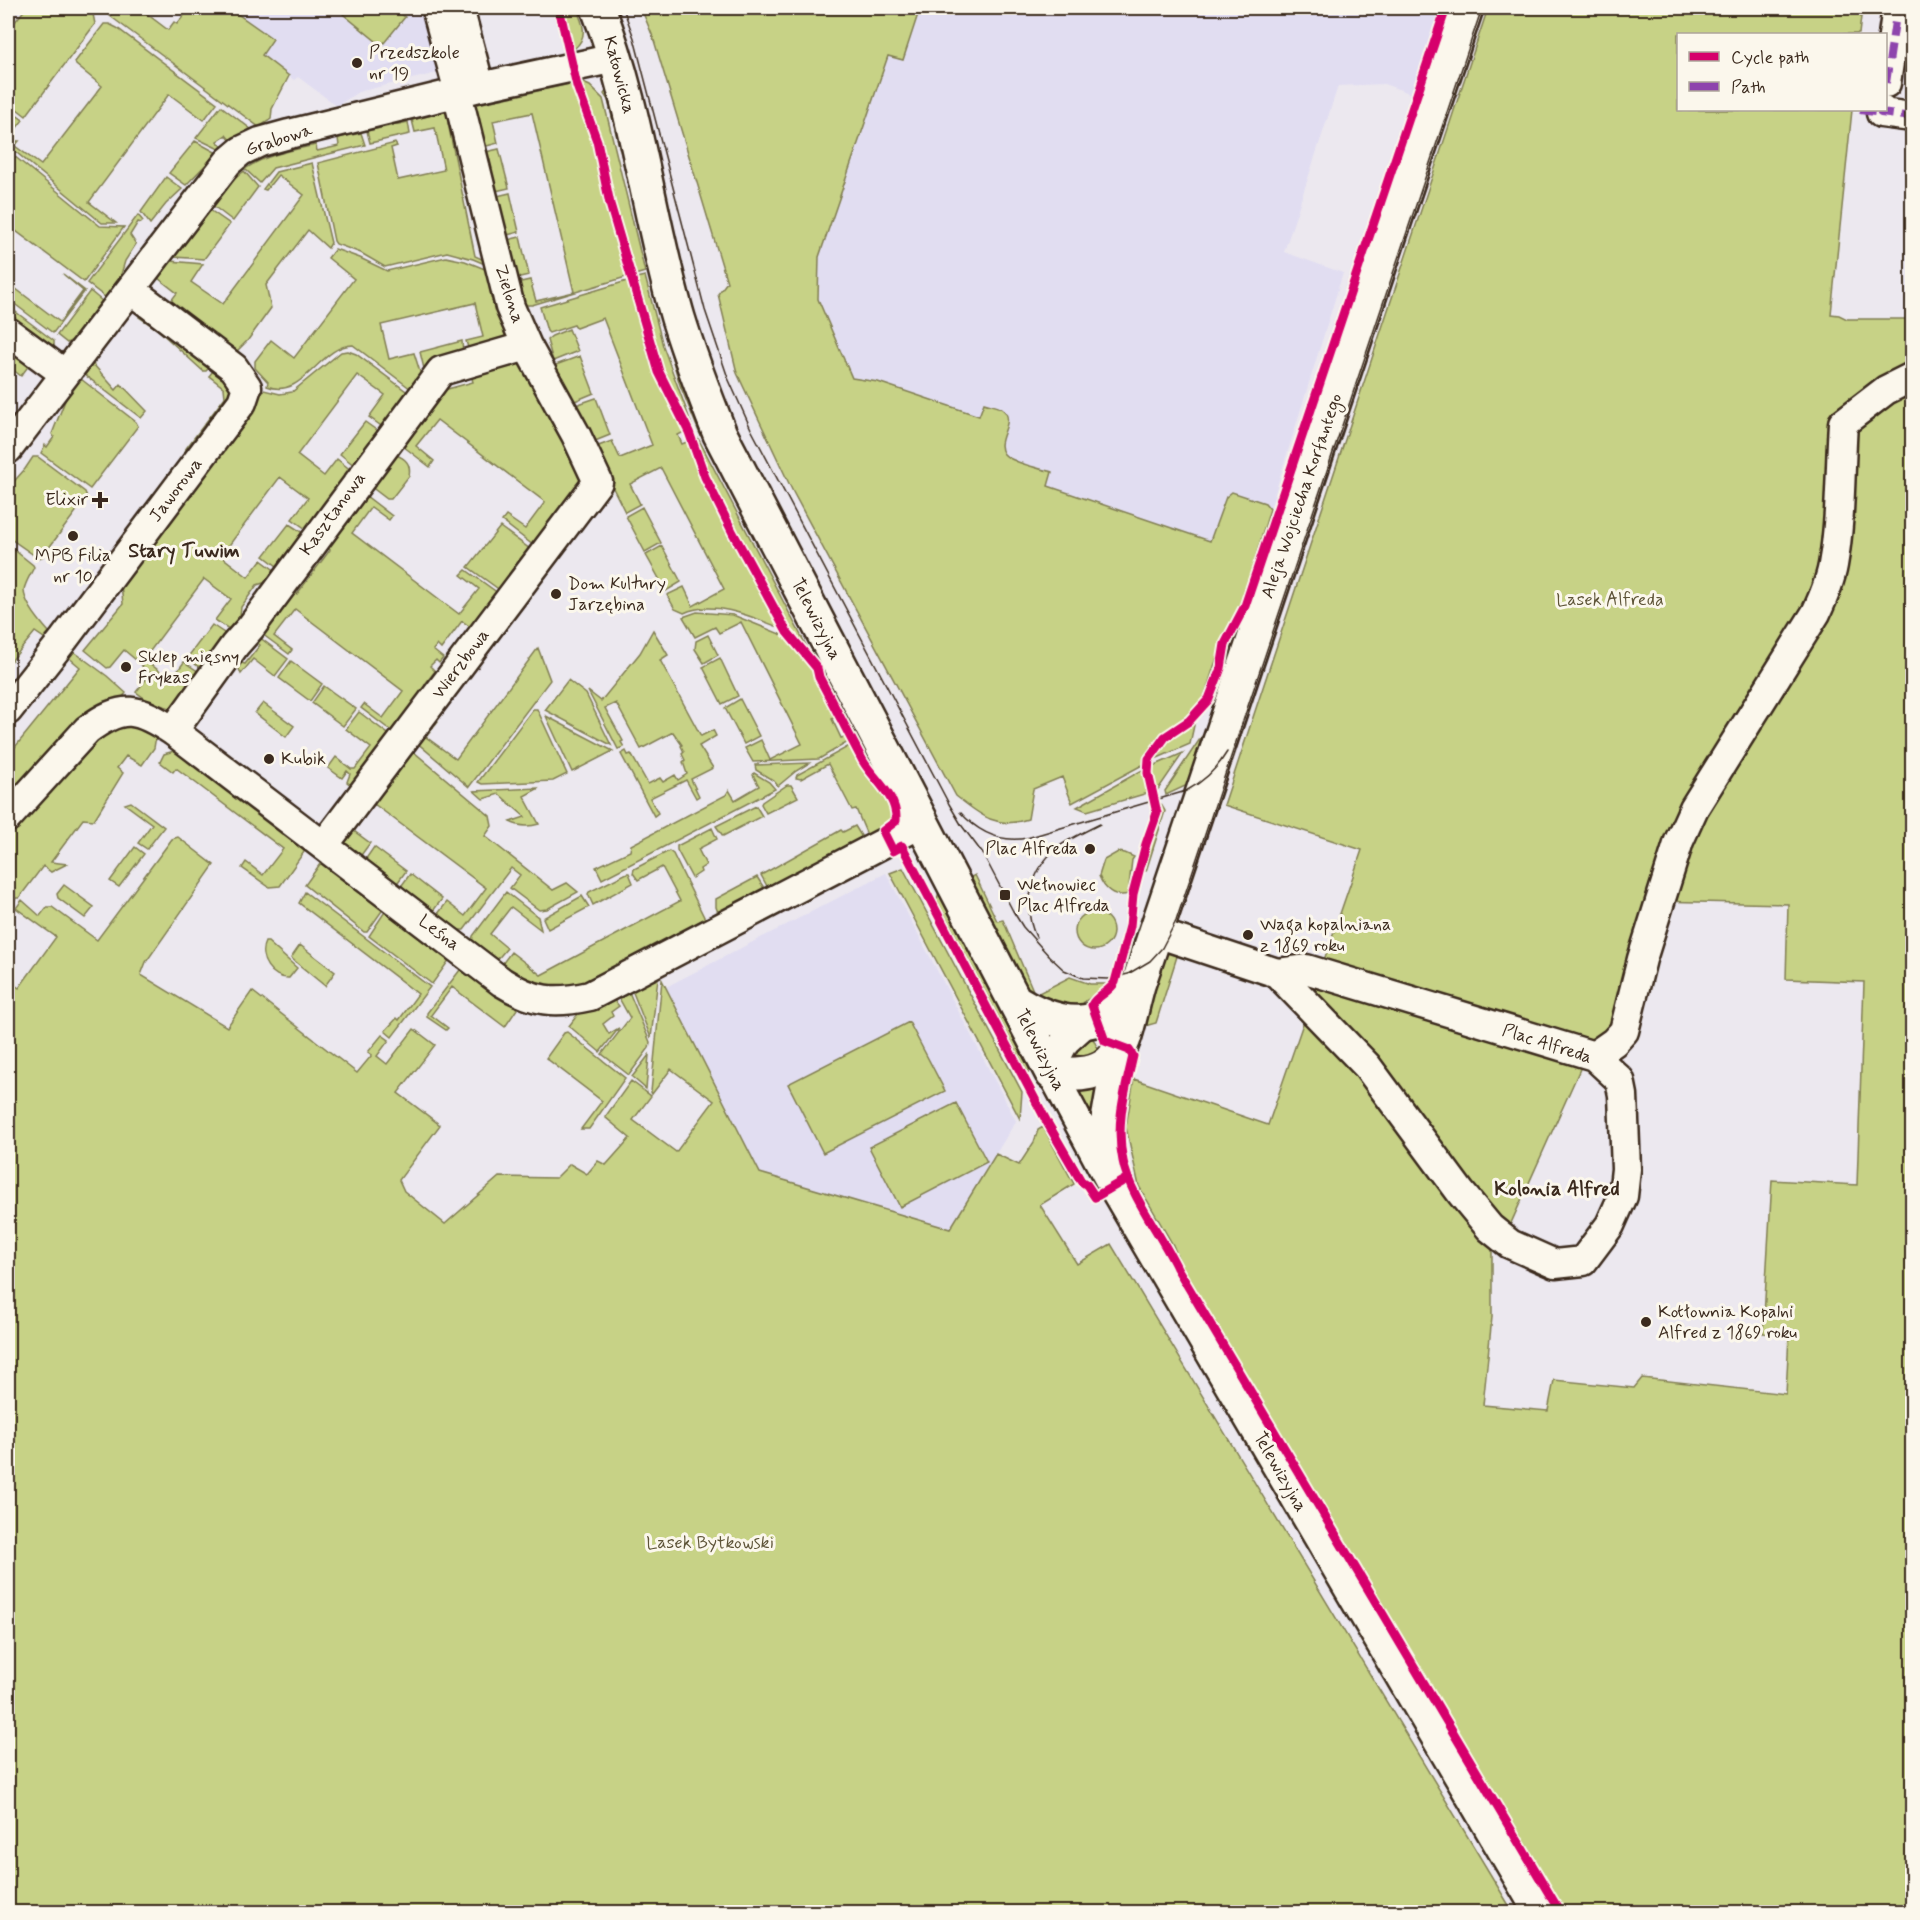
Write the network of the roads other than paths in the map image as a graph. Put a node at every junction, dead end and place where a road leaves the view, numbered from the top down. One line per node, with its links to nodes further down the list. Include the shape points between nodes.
1 (441, 8): 8 (street, Zielona, via 438,15)
2 (459, 8): 8 (street, Zielona)
3 (598, 8): 6 (main road, Katowicka)
4 (1466, 8): 24 (main road, Aleja Wojciecha Korfantego)
5 (1897, 8): 7 (street)
6 (615, 58): 8 (street, Grabowa); 11 (main road, Katowicka)
7 (1887, 76)
8 (465, 91): 12 (street, Grabowa, via 289,134 241,151 212,182); 14 (street, Zielona, via 510,307)
9 (1874, 111): 10 (street)
10 (1912, 117)
11 (637, 144): 22 (main road, Telewizyjna, via 678,317 720,434)
12 (131, 290): 15 (street, Grabowa); 19 (street, Jaworowa, via 234,368 247,387 239,407)
13 (8, 332): 15 (street)
14 (527, 346): 18 (street, Zielona); 20 (street, Kasztanowa, via 441,371)
15 (65, 374): 17 (street, Grabowa)
16 (1912, 377): 30 (street, via 1886,390 1844,423 1836,540 1827,590 1694,808 1648,937 1624,1031)
17 (8, 449)
18 (598, 482): 23 (street, Wierzbowa)
19 (8, 710)
20 (173, 731): 21 (street, Leśna, via 148,715 130,712 100,720); 23 (street, Leśna)
21 (8, 817)
22 (922, 823): 23 (street, Leśna, via 590,996 564,1002 519,993); 27 (main road, Telewizyjna)
23 (324, 845)
24 (1157, 933): 25 (street, Plac Alfreda); 26 (main road, Aleja Wojciecha Korfantego)
25 (1277, 973): 30 (street, Plac Alfreda, via 1306,969); 30 (street, Plac Alfreda, via 1367,1066 1490,1228 1510,1244 1555,1264 1583,1261 1610,1225 1623,1196 1626,1143 1620,1080)
26 (1138, 985): 28 (main road, Aleja Wojciecha Korfantego, via 1110,1012); 29 (main road, Aleja Wojciecha Korfantego)
27 (1015, 1001): 28 (main road, via 1047,1018); 31 (main road, Telewizyjna)
28 (1086, 1022): 31 (street, Aleja Wojciecha Korfantego, via 1065,1041)
29 (1117, 1055): 31 (main road, via 1101,1069 1088,1073); 32 (street, Aleja Wojciecha Korfantego, via 1106,1117)
30 (1594, 1056)
31 (1051, 1071): 32 (street, Telewizyjna)
32 (1104, 1172): 33 (street, Telewizyjna)
33 (1538, 1912)

